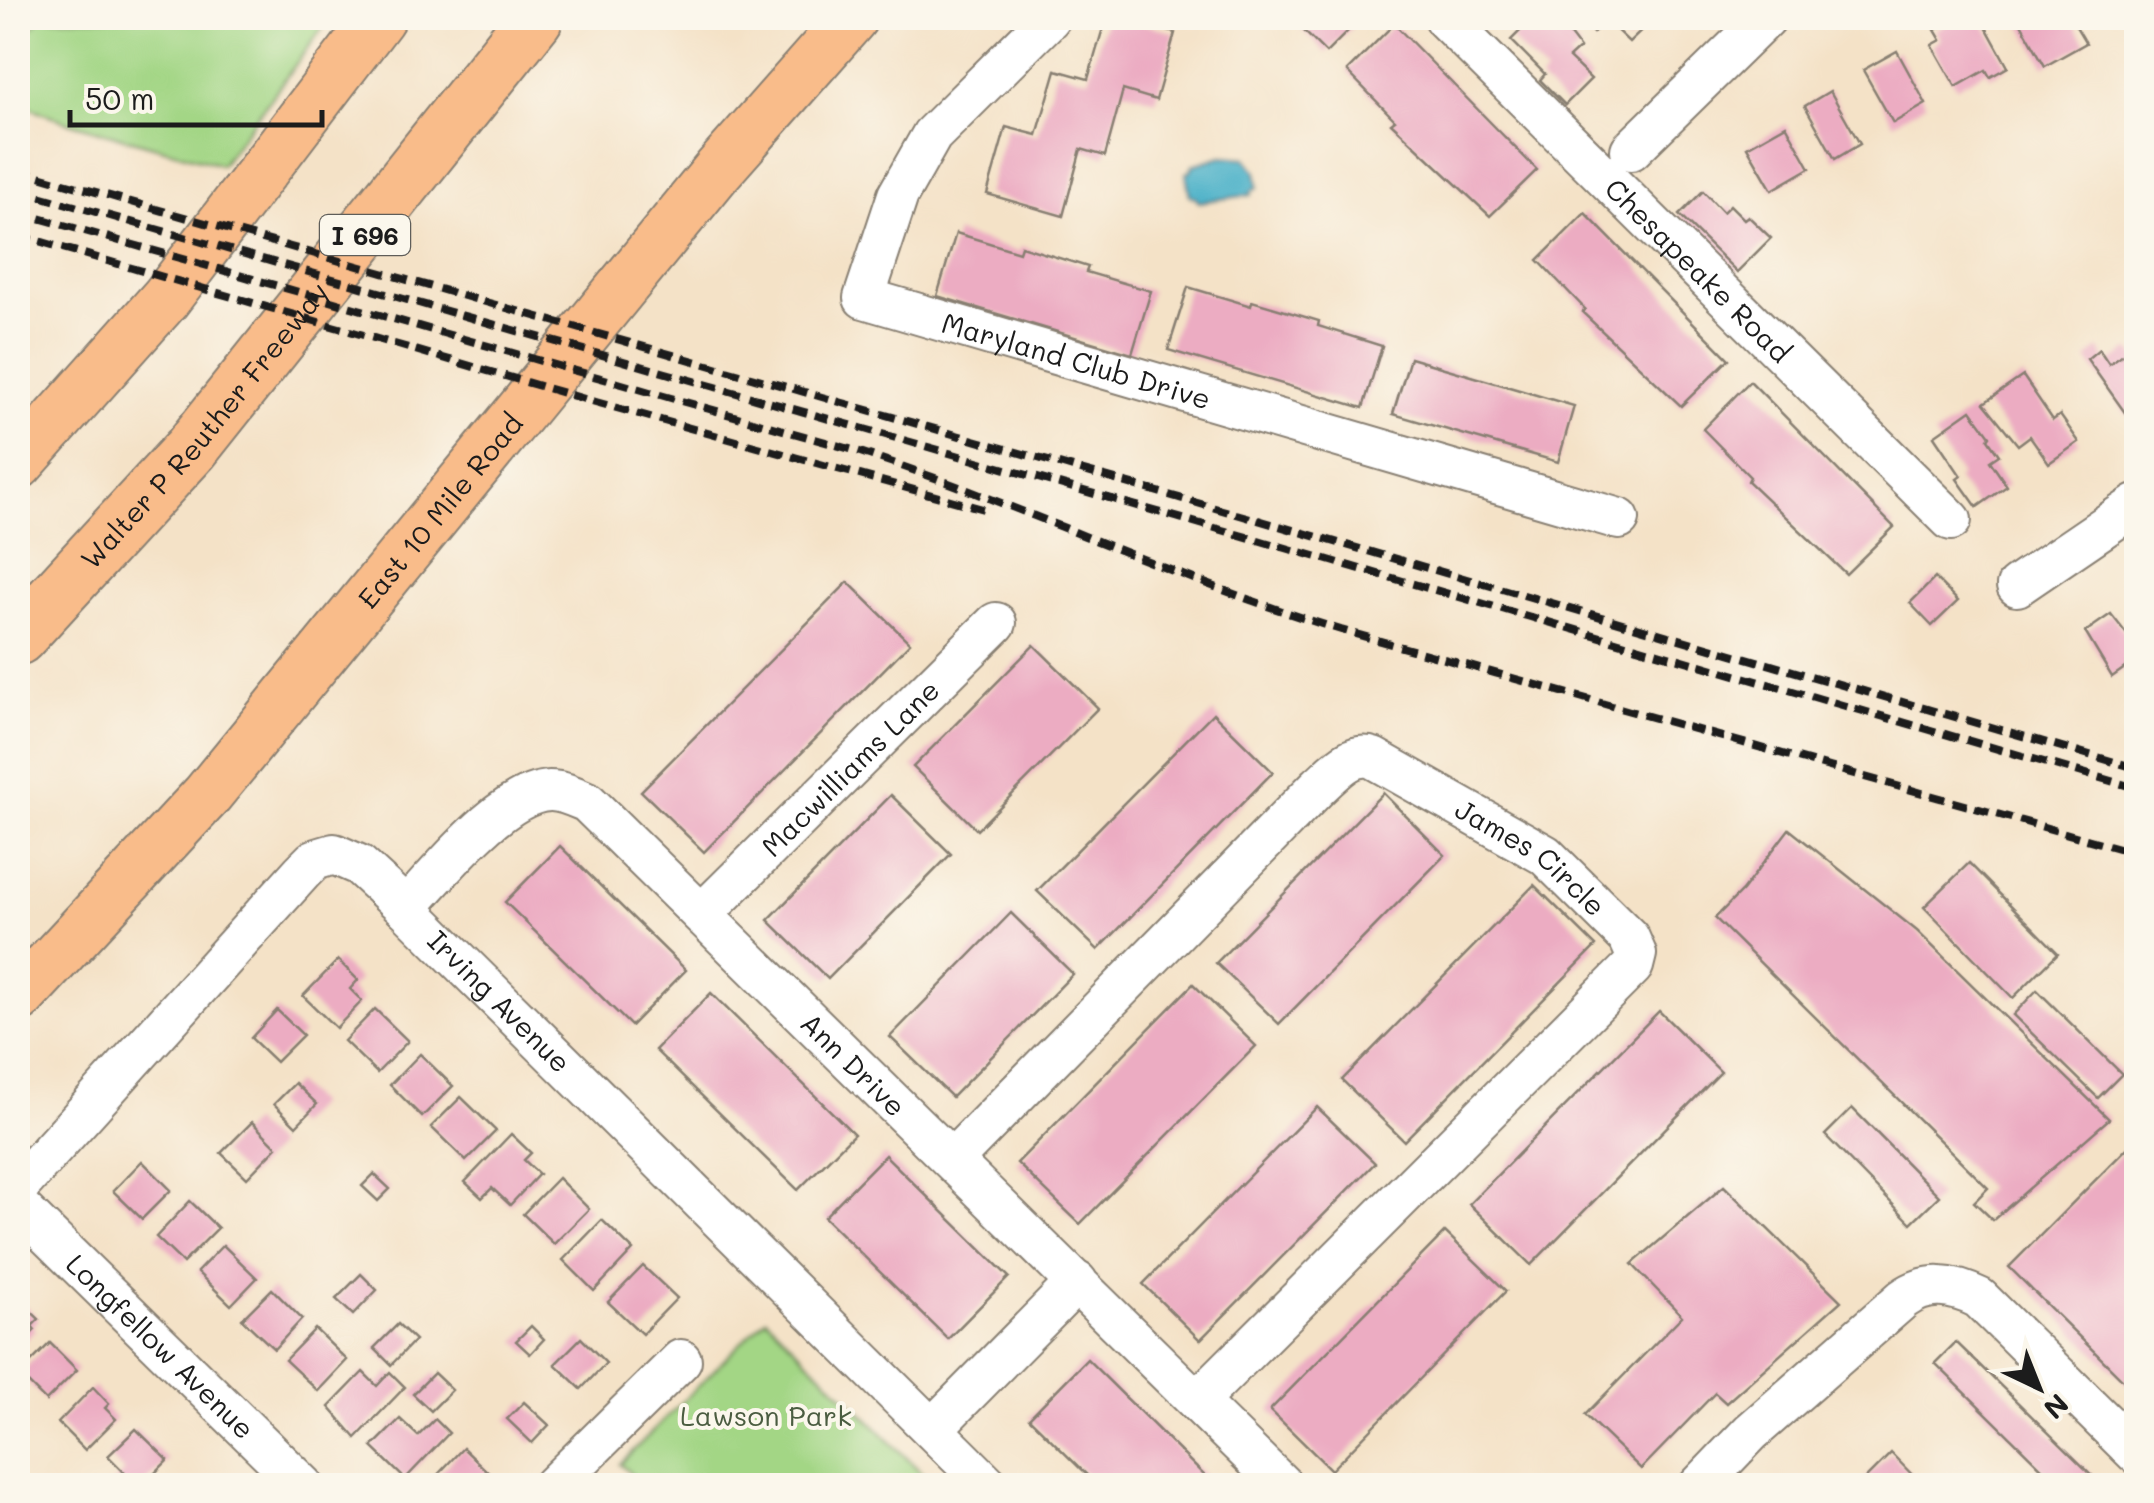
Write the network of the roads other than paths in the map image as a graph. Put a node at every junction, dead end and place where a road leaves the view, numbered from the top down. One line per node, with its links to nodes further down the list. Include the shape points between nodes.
1 (379, 18): 8 (main road, via 166,298)
2 (535, 18): 14 (highway, Walter P Reuther Freeway / I 696, via 192,449)
3 (852, 18): 17 (main road, East 10 Mile Road, via 706,184 206,796)
4 (1050, 18): 10 (street, Maryland Club Drive, via 932,136 898,194 864,298)
5 (1444, 18): 11 (street, Chesapeake Road)
6 (1766, 18): 7 (street)
7 (1631, 150)
8 (18, 464)
9 (2136, 505): 12 (street)
10 (1620, 519)
11 (1950, 520)
12 (2017, 586)
13 (996, 622): 16 (street, Macwilliams Lane)
14 (18, 637)
15 (406, 908): 16 (street, Ann Drive, via 496,814 550,791 587,802); 19 (street, Irving Avenue, via 344,857 314,860); 24 (street, Irving Avenue)
16 (702, 914): 18 (street, Ann Drive)
17 (18, 998)
18 (952, 1160): 21 (street, Ann Drive); 23 (street, James Circle, via 1350,759 1373,758 1545,856 1629,938 1633,966)
19 (18, 1187)
20 (18, 1206): 26 (street, Longfellow Avenue)
21 (1076, 1282): 23 (street, Ann Drive); 24 (street)
22 (681, 1360): 27 (street)
23 (1197, 1401): 29 (street, Ann Drive)
24 (932, 1430): 28 (street, Irving Avenue)
25 (2136, 1453): 30 (street, via 1978,1298 1945,1286 1903,1299)
26 (304, 1486)
27 (554, 1486)
28 (989, 1486)
29 (1283, 1486)
30 (1699, 1486)

